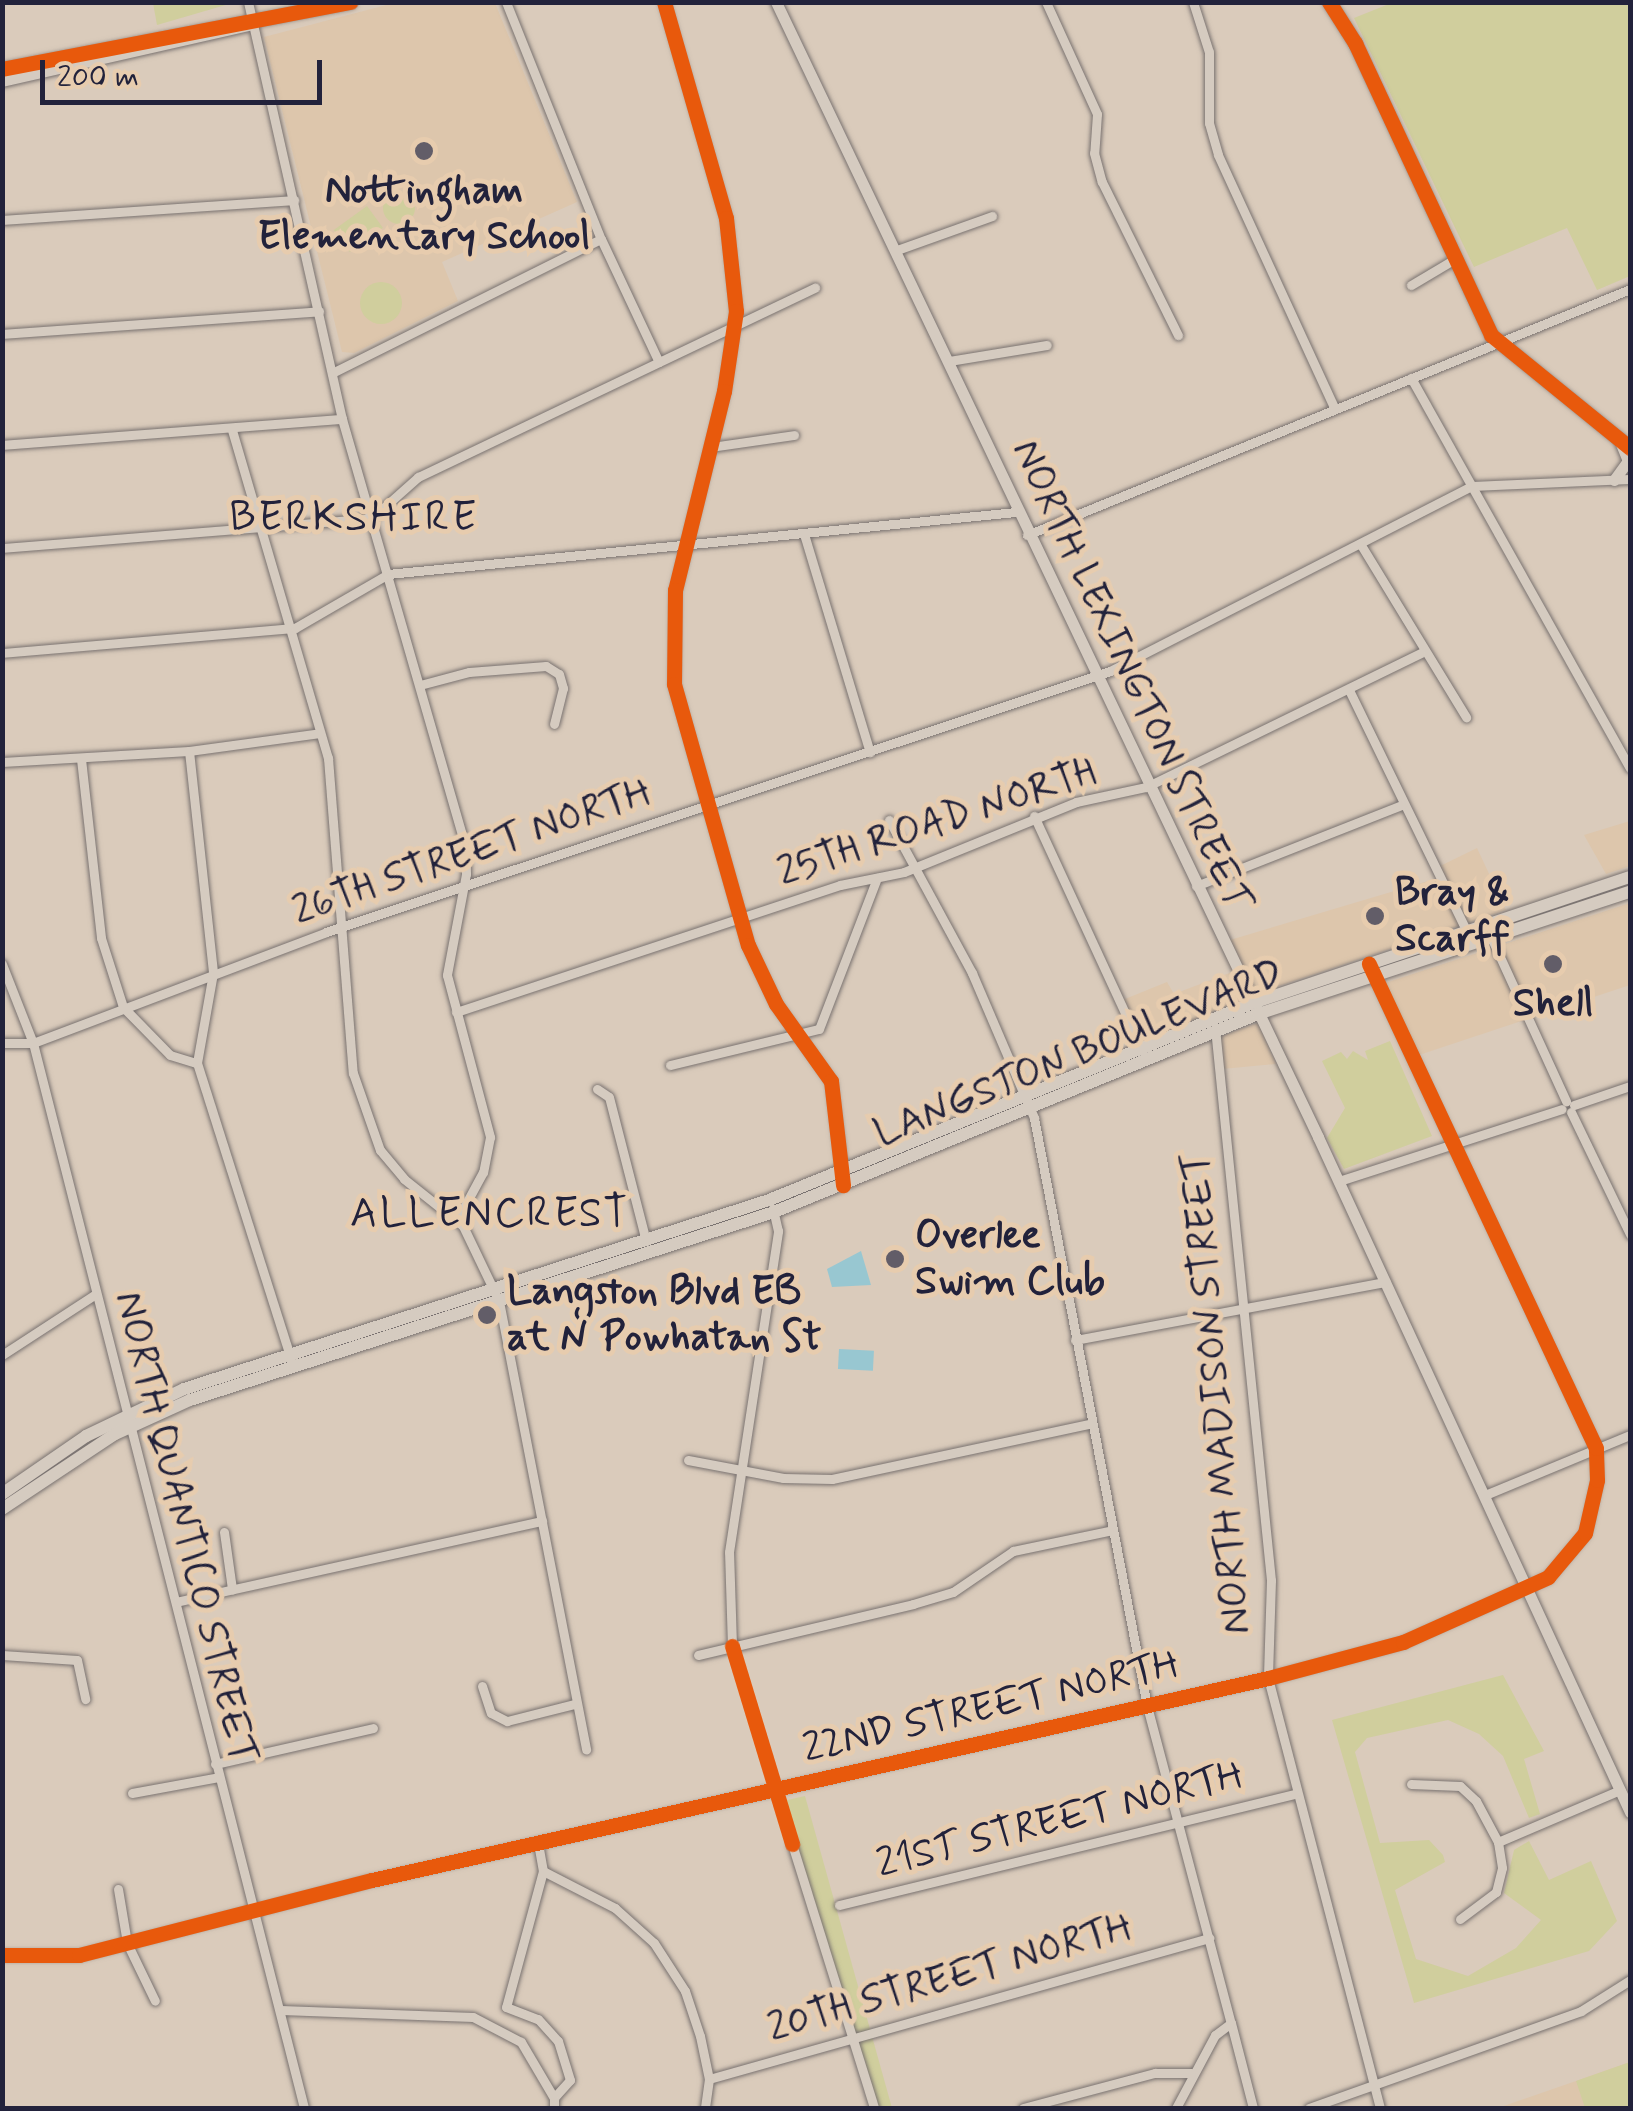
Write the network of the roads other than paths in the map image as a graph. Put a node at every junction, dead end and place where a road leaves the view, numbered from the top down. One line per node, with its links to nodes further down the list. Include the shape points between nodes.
1 (248, 2): 9 (street)
2 (351, 2): 9 (street)
3 (506, 2): 15 (street)
4 (664, 2): 22 (street, via 726,218)
5 (776, 2): 16 (street, NORTH LEXINGTON STREET)
6 (1046, 2): 24 (street, via 1097,114 1094,153 1102,182)
7 (1193, 2): 31 (street, via 1209,52 1209,122 1218,155)
8 (1329, 2): 17 (street, via 1357,47)
9 (249, 25): 10 (street, via 235,20); 11 (street); 12 (street)
10 (2, 70)
11 (2, 81)
12 (294, 200): 14 (street); 21 (street)
13 (992, 216): 16 (street)
14 (2, 220)
15 (601, 239): 28 (street); 29 (street)
16 (897, 250): 27 (street, NORTH LEXINGTON STREET)
17 (1456, 259): 18 (street); 25 (street)
18 (1411, 284)
19 (815, 288): 22 (street)
20 (1630, 288): 25 (street)
21 (318, 311): 23 (street); 29 (street)
22 (735, 326): 28 (street); 37 (street)
23 (2, 334)
24 (1178, 335)
25 (1501, 344): 30 (street); 35 (street)
26 (1048, 345): 27 (street)
27 (949, 361): 42 (street, NORTH LEXINGTON STREET)
28 (659, 362): 43 (street, via 418,477)
29 (334, 372): 32 (street)
30 (1411, 378): 31 (street); 41 (street)
31 (1334, 407): 46 (street)
32 (342, 419): 33 (street); 43 (street)
33 (232, 430): 36 (street); 44 (street)
34 (794, 435): 37 (street)
35 (1618, 438): 38 (street); 40 (street, via 1628,461)
36 (2, 445)
37 (711, 448): 47 (street)
38 (1630, 448)
39 (1630, 479): 40 (street, 26TH STREET NORTH)
40 (1614, 480): 41 (street, 26TH STREET NORTH)
41 (1471, 486): 48 (street, 26TH STREET NORTH); 64 (street)
42 (1016, 512): 45 (street); 46 (street, NORTH LEXINGTON STREET)
43 (372, 518): 44 (street); 50 (street)
44 (261, 529): 49 (street); 51 (street)
45 (804, 534): 47 (street); 61 (street)
46 (1027, 536): 54 (street, NORTH LEXINGTON STREET)
47 (686, 544): 50 (street); 66 (street, via 671,658)
48 (1361, 546): 53 (street); 54 (street, 26TH STREET NORTH)
49 (2, 548)
50 (388, 574): 51 (street); 55 (street)
51 (295, 628): 52 (street); 59 (street)
52 (2, 653)
53 (1422, 653): 56 (street, 25TH ROAD NORTH); 57 (street)
54 (1093, 675): 61 (street, 26TH STREET NORTH); 65 (street, NORTH LEXINGTON STREET)
55 (420, 685): 58 (street, via 469,672 546,666 559,674 563,688); 73 (street, via 464,839)
56 (1348, 690): 65 (street, 25TH ROAD NORTH); 67 (street)
57 (1466, 717)
58 (554, 724)
59 (320, 733): 60 (street); 77 (street, via 332,782)
60 (189, 752): 62 (street); 82 (street)
61 (870, 752): 66 (street, 26TH STREET NORTH)
62 (81, 759): 63 (street); 83 (street, via 101,938)
63 (2, 762)
64 (1630, 768)
65 (1146, 787): 68 (street, 25TH ROAD NORTH); 74 (street, NORTH LEXINGTON STREET)
66 (705, 805): 73 (street, 26TH STREET NORTH); 76 (street)
67 (1402, 805): 74 (street); 79 (street)
68 (1034, 816): 70 (street, 25TH ROAD NORTH); 90 (street)
69 (888, 820): 70 (street)
70 (916, 868): 71 (street, 25TH ROAD NORTH); 95 (street)
71 (877, 878): 76 (street, 25TH ROAD NORTH); 87 (street, via 826,1020)
72 (1630, 878): 78 (main road, LANGSTON BOULEVARD)
73 (463, 886): 77 (street, 26TH STREET NORTH); 85 (street, via 448,967)
74 (1194, 887): 84 (street, NORTH LEXINGTON STREET)
75 (1630, 892): 78 (main road, LANGSTON BOULEVARD)
76 (739, 919): 85 (street, 25TH ROAD NORTH); 87 (street, via 767,987)
77 (340, 927): 82 (street, 26TH STREET NORTH); 101 (street, via 349,1051 370,1128 400,1175)
78 (1488, 931): 79 (main road, LANGSTON BOULEVARD); 96 (street)
79 (1470, 937): 81 (main road, LANGSTON BOULEVARD)
80 (2, 964): 89 (street, NORTH QUANTICO STREET)
81 (1371, 970): 84 (main road, LANGSTON BOULEVARD); 97 (street)
82 (213, 973): 83 (street, 26TH STREET NORTH); 91 (street)
83 (123, 1008): 89 (street, 26TH STREET NORTH); 91 (street, via 170,1055)
84 (1255, 1008): 86 (main road, LANGSTON BOULEVARD); 99 (street, NORTH LEXINGTON STREET)
85 (456, 1012): 101 (street, via 490,1137 484,1168)
86 (1214, 1024): 90 (main road, LANGSTON BOULEVARD); 107 (street, NORTH MADISON STREET)
87 (800, 1035): 92 (street); 98 (street, via 831,1081)
88 (2, 1043): 89 (street, 26TH STREET NORTH)
89 (33, 1043): 105 (street, NORTH QUANTICO STREET)
90 (1144, 1053): 95 (main road, LANGSTON BOULEVARD)
91 (197, 1063): 110 (street)
92 (670, 1065)
93 (1630, 1086): 96 (street)
94 (597, 1089): 103 (street, via 609,1097)
95 (1029, 1101): 98 (main road, LANGSTON BOULEVARD); 108 (street)
96 (1568, 1107): 97 (street); 102 (street)
97 (1450, 1142): 99 (street); 114 (street)
98 (842, 1178): 100 (main road, LANGSTON BOULEVARD)
99 (1339, 1181): 104 (street, NORTH LEXINGTON STREET)
100 (771, 1206): 103 (main road, LANGSTON BOULEVARD); 106 (main road, LANGSTON BOULEVARD); 116 (street, via 778,1231)
101 (456, 1220): 106 (street)
102 (1630, 1234)
103 (646, 1241): 106 (main road, LANGSTON BOULEVARD)
104 (1386, 1282): 107 (street); 118 (street, NORTH LEXINGTON STREET)
105 (94, 1294): 109 (street); 111 (street, NORTH QUANTICO STREET)
106 (496, 1296): 110 (main road, LANGSTON BOULEVARD); 120 (street)
107 (1243, 1308): 108 (street); 129 (street, NORTH MADISON STREET, via 1271,1580)
108 (1075, 1340): 112 (street)
109 (4, 1352)
110 (291, 1360): 111 (main road, LANGSTON BOULEVARD)
111 (127, 1421): 117 (main road, LANGSTON BOULEVARD); 119 (main road, LANGSTON BOULEVARD); 125 (street, NORTH QUANTICO STREET)
112 (1090, 1424): 116 (street, via 832,1479); 121 (street)
113 (1630, 1435): 114 (street)
114 (1596, 1448): 118 (street); 124 (street, 22ND STREET NORTH, via 1597,1480 1585,1533 1564,1564)
115 (688, 1460): 116 (street)
116 (742, 1470): 126 (street, via 725,1596)
117 (2, 1494)
118 (1485, 1494): 124 (street, NORTH LEXINGTON STREET)
119 (2, 1509)
120 (542, 1521): 123 (street); 132 (street)
121 (1109, 1531): 126 (street, via 1013,1550 953,1592); 133 (street)
122 (224, 1532): 123 (street)
123 (232, 1590): 125 (street)
124 (1528, 1590): 129 (street, 22ND STREET NORTH, via 1402,1642); 139 (street, NORTH LEXINGTON STREET)
125 (176, 1602): 136 (street, NORTH QUANTICO STREET)
126 (732, 1646): 128 (street)
127 (2, 1655): 131 (street, via 77,1660)
128 (698, 1655)
129 (1268, 1678): 133 (street, 22ND STREET NORTH); 141 (street, NORTH MADISON STREET)
130 (482, 1686): 132 (street, via 491,1713 507,1721)
131 (84, 1699)
132 (574, 1704): 135 (street)
133 (1146, 1706): 143 (street); 145 (street, 22ND STREET NORTH)
134 (373, 1728): 136 (street)
135 (586, 1750)
136 (215, 1764): 137 (street, NORTH QUANTICO STREET)
137 (219, 1777): 140 (street); 150 (street, NORTH QUANTICO STREET)
138 (1411, 1784): 144 (street, via 1460,1786)
139 (1620, 1790): 142 (street, NORTH LEXINGTON STREET); 144 (street)
140 (132, 1793)
141 (1296, 1794): 143 (street, 21ST STREET NORTH); 162 (street, NORTH MADISON STREET)
142 (1630, 1812)
143 (1178, 1822): 149 (street, 21ST STREET NORTH); 152 (street)
144 (1498, 1842): 151 (street, via 1502,1868 1496,1892)
145 (538, 1844): 147 (street); 150 (street, 22ND STREET NORTH)
146 (792, 1844): 159 (street)
147 (542, 1871): 161 (street, via 615,1908 654,1943 685,1991); 163 (street, via 506,2007 538,2020 558,2042 570,2080)
148 (118, 1889): 153 (street)
149 (839, 1905)
150 (253, 1909): 153 (street, 22ND STREET NORTH); 157 (street, NORTH QUANTICO STREET)
151 (1460, 1920)
152 (1209, 1938): 158 (street); 159 (street, 20TH STREET NORTH)
153 (127, 1943): 154 (street, 22ND STREET NORTH, via 79,1955); 156 (street)
154 (2, 1955)
155 (1630, 1980): 162 (street, via 1581,2011)
156 (156, 2001)
157 (281, 2010): 163 (street, via 473,2017 521,2042); 164 (street, NORTH QUANTICO STREET)
158 (1231, 2023): 160 (street, via 1215,2034); 169 (street)
159 (851, 2034): 161 (street, 20TH STREET NORTH); 166 (street)
160 (1191, 2073): 167 (street, via 1154,2073); 168 (street)
161 (709, 2079): 165 (street)
162 (1374, 2085): 170 (street); 171 (street, NORTH MADISON STREET)
163 (554, 2103)
164 (304, 2108)
165 (704, 2108)
166 (874, 2108)
167 (1023, 2108)
168 (1176, 2108)
169 (1254, 2108)
170 (1309, 2108)
171 (1380, 2108)

